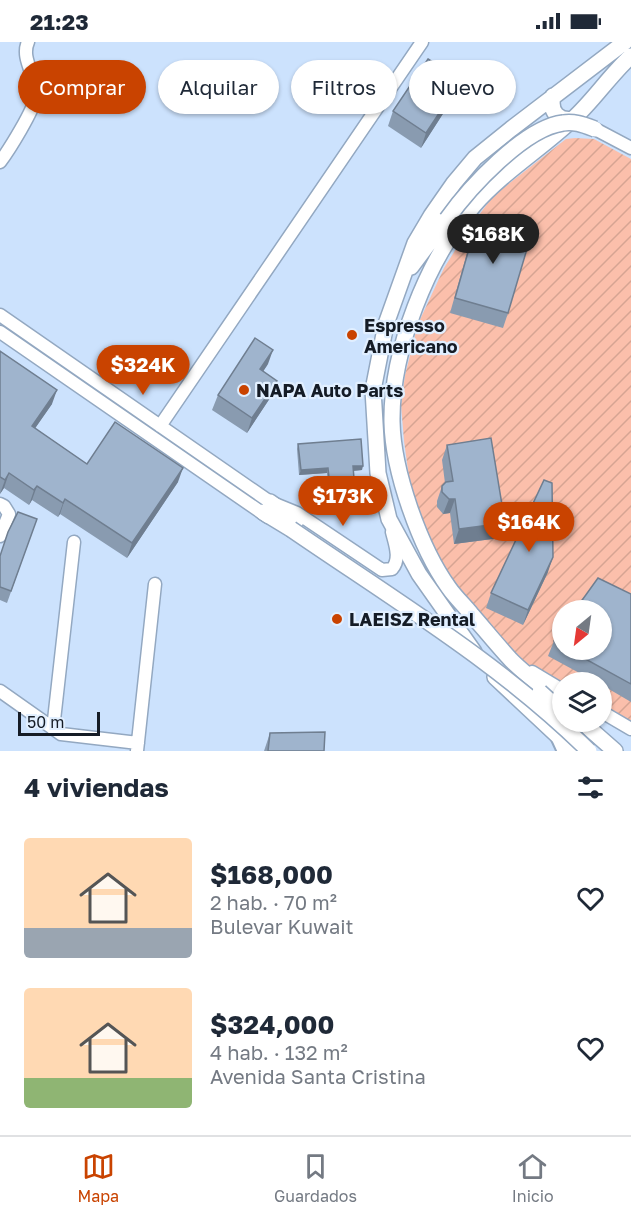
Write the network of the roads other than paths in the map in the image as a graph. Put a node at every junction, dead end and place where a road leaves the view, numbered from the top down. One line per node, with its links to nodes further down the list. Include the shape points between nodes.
1 (28, 42): 11 (street, via 25,50 36,95)
2 (422, 42): 17 (street)
3 (625, 42): 5 (main road)
4 (631, 56): 6 (main road)
5 (553, 96): 6 (main road, via 551,106 556,115); 7 (main road)
6 (574, 118): 9 (main road)
7 (522, 120): 9 (main road, via 533,120 542,127); 13 (main road, via 476,158 454,183 415,243)
8 (595, 129): 10 (street); 12 (main road, bridge, via 564,122 532,135 492,168)
9 (544, 144): 14 (main road, via 473,206)
10 (631, 148)
11 (0, 162)
12 (444, 223): 13 (main road); 14 (main road)
13 (400, 281): 20 (main road, via 386,324 373,390 378,472)
14 (426, 281): 25 (main road, via 406,333 394,380 392,424 397,456 409,506 433,562 449,589)
15 (0, 315): 17 (street)
16 (0, 332): 19 (street)
17 (160, 426): 19 (street)
18 (0, 504): 22 (street, via 9,514)
19 (266, 507): 20 (street, via 297,513 385,571 397,561); 21 (main road); 26 (street, via 286,534)
20 (389, 519): 26 (main road, via 419,574)
21 (294, 525): 30 (main road, bridge, via 493,656); 39 (main road, bridge, via 526,693)
22 (0, 536)
23 (74, 542): 32 (street)
24 (155, 584): 37 (street)
25 (512, 661): 27 (street); 29 (main road)
26 (486, 667): 36 (main road)
27 (552, 684)
28 (0, 692): 32 (street)
29 (552, 695)
30 (552, 703)
31 (612, 718): 33 (street)
32 (53, 729): 37 (street, via 61,734)
33 (631, 729)
34 (584, 732): 40 (main road)
35 (593, 732): 41 (main road)
36 (563, 745): 38 (main road)
37 (137, 747)
38 (574, 751)
39 (589, 751)
40 (606, 751)
41 (615, 751)

